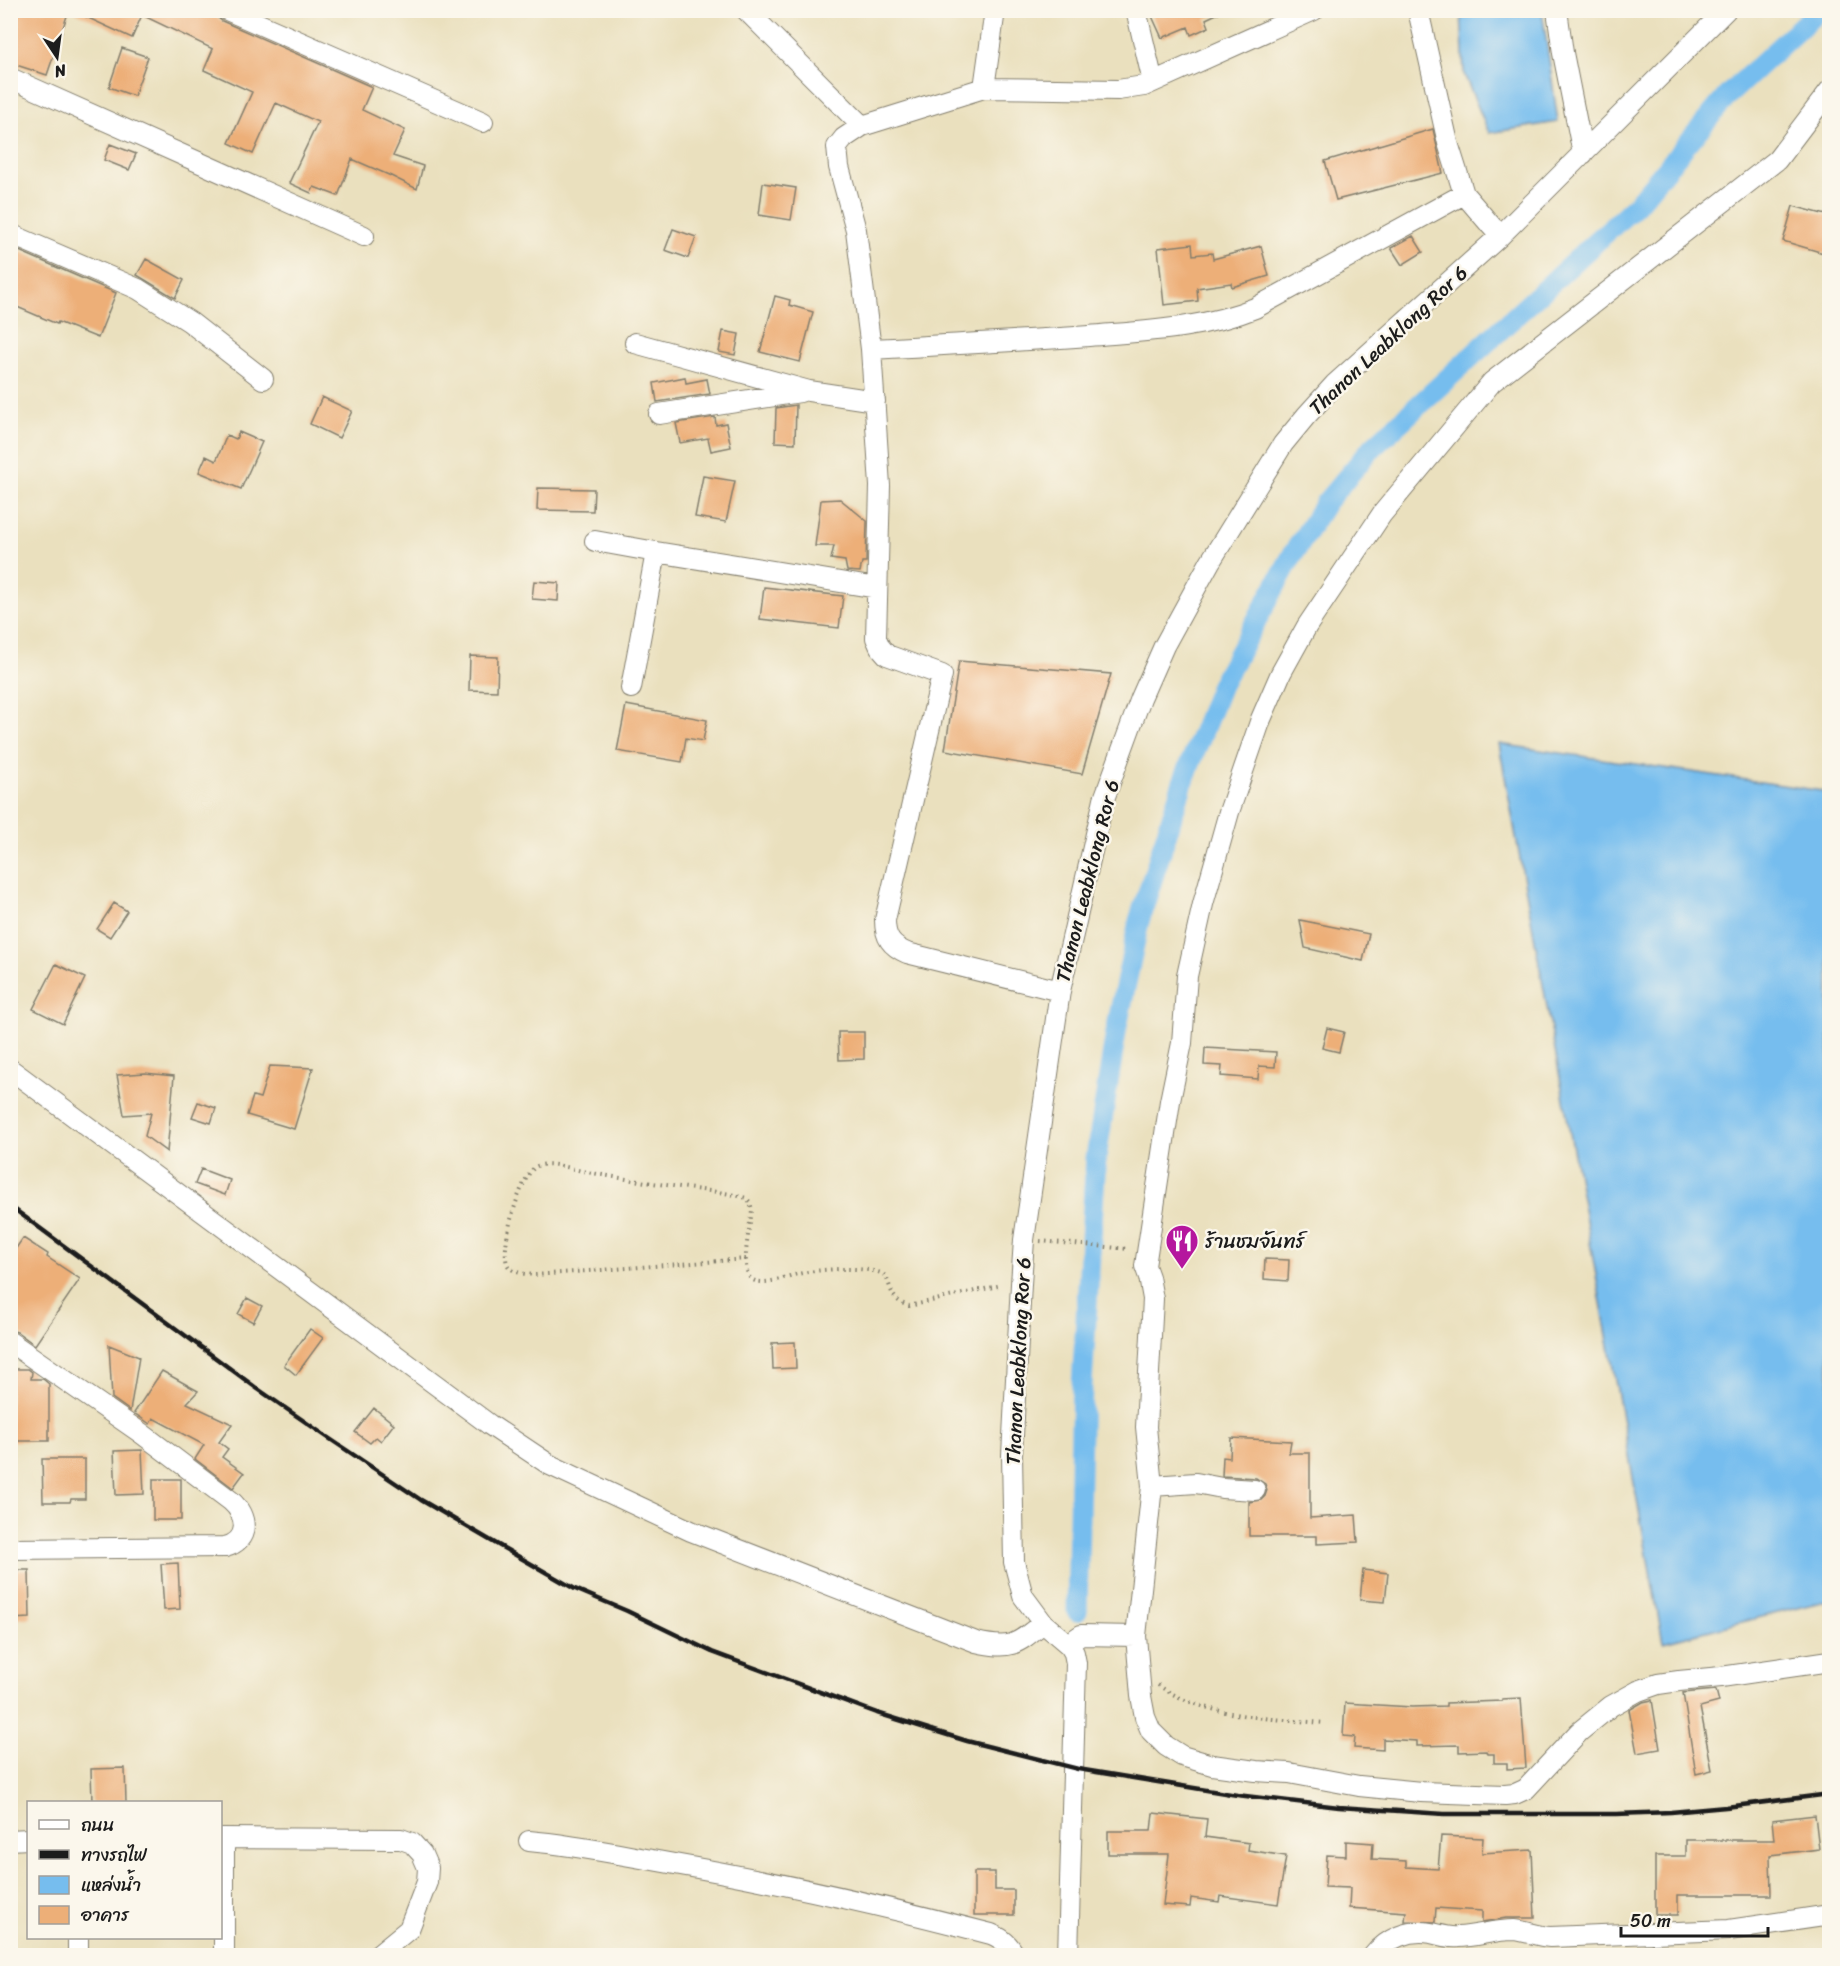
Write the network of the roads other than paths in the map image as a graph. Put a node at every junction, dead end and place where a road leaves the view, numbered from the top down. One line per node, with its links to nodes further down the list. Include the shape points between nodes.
1 (227, 10): 13 (street)
2 (746, 10): 14 (street)
3 (995, 10): 11 (street)
4 (1136, 10): 10 (street)
5 (1314, 10): 10 (street)
6 (1418, 10): 16 (street, via 1448,143)
7 (1557, 10): 15 (street)
8 (1726, 10): 15 (street, Thanon Leabklong Ror 6)
9 (10, 78): 18 (street)
10 (1153, 82): 11 (street, via 1118,90)
11 (984, 88): 14 (street)
12 (1830, 90): 33 (street, via 1777,160 1491,382 1382,514 1307,626 1281,673 1228,812 1187,976 1182,1043 1145,1266 1152,1299 1146,1427)
13 (483, 122)
14 (862, 126): 21 (street, via 840,142 837,158 856,230)
15 (1583, 154): 19 (street, Thanon Leabklong Ror 6)
16 (1464, 194): 19 (street); 21 (street, via 1255,308 1218,321 1105,334)
17 (10, 234): 22 (street, via 138,289 190,322)
18 (364, 236)
19 (1500, 236): 30 (street, Thanon Leabklong Ror 6, via 1335,384 1306,416 1283,444 1210,562 1160,657 1114,769)
20 (635, 343): 23 (street)
21 (871, 349): 24 (street)
22 (263, 379)
23 (808, 390): 24 (street); 25 (street)
24 (875, 401): 28 (street, via 880,486)
25 (659, 414)
26 (595, 541): 27 (street)
27 (656, 552): 28 (street); 29 (street)
28 (878, 588): 30 (street, via 876,638 882,650 942,675 885,933 890,942 907,953)
29 (631, 688)
30 (1060, 991): 36 (street, Thanon Leabklong Ror 6, via 1024,1240 1012,1455 1014,1562 1023,1596)
31 (10, 1069): 36 (street, via 490,1425 550,1465 691,1531 976,1642 1010,1646)
32 (10, 1342): 35 (street, via 231,1501 241,1513 244,1527 239,1541 225,1547)
33 (1152, 1486): 34 (street, via 1196,1483); 37 (street)
34 (1255, 1490)
35 (10, 1549)
36 (1043, 1623): 38 (street, Thanon Leabklong Ror 6)
37 (1136, 1636): 38 (street, via 1081,1635); 39 (street, via 1144,1712 1151,1731 1166,1746 1212,1765 1421,1792 1519,1793 1591,1721 1638,1691 1658,1684)
38 (1068, 1644): 50 (street, via 1074,1653 1076,1674)
39 (1830, 1661)
40 (222, 1838): 47 (street); 48 (street, via 401,1839 412,1843 428,1868 423,1895 410,1929)
41 (27, 1839): 42 (street)
42 (10, 1840)
43 (529, 1841): 49 (street, via 735,1874 869,1902 991,1934 1010,1946)
44 (1830, 1915): 51 (street, via 1729,1930 1663,1933 1550,1937 1516,1930 1458,1937 1411,1933 1387,1942)
45 (78, 1939): 46 (street)
46 (78, 1956)
47 (224, 1956)
48 (376, 1956)
49 (1015, 1956)
50 (1068, 1956)
51 (1373, 1956)

